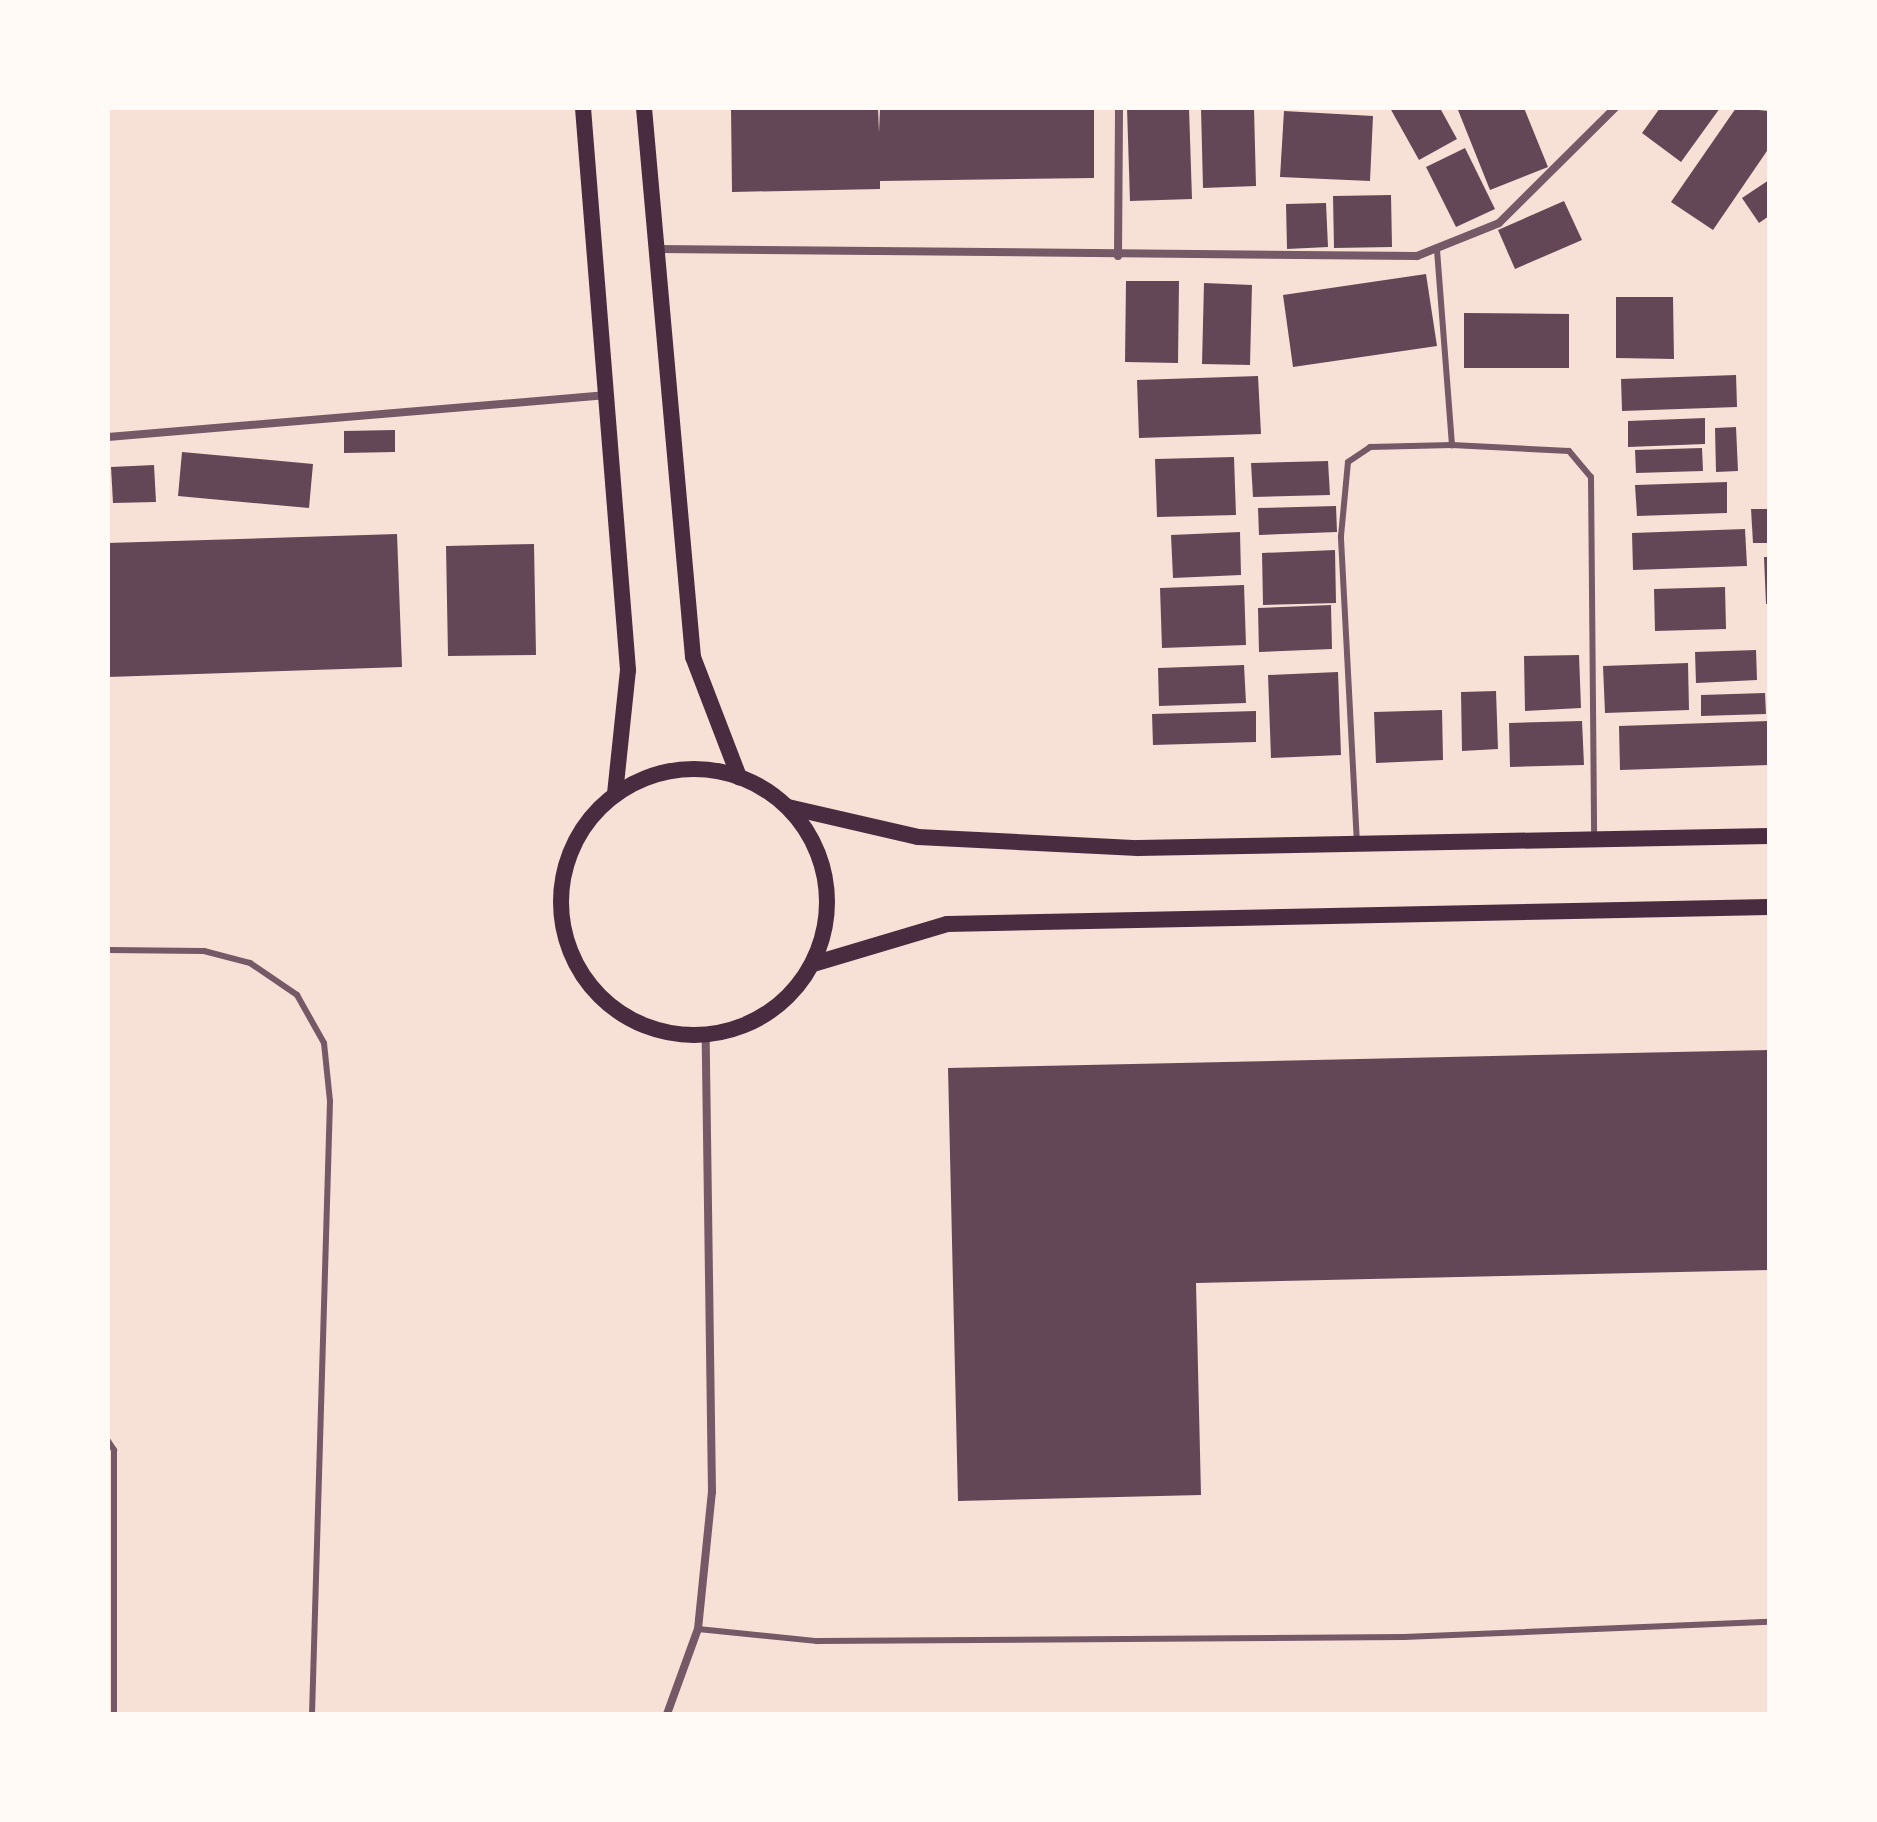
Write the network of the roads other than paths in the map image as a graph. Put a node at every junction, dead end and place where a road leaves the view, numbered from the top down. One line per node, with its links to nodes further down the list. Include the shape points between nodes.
1 (583, 108): 8 (main road)
2 (644, 108): 5 (main road)
3 (1119, 108): 7 (street)
4 (1615, 108): 6 (street, via 1531,198 1499,223)
5 (658, 249): 7 (street); 11 (main road, via 693,657)
6 (1437, 250): 7 (street, via 1373,260); 10 (lane)
7 (1118, 256)
8 (604, 395): 9 (street); 12 (main road, via 628,670)
9 (108, 437)
10 (1452, 445): 15 (lane, via 1569,451 1591,477); 16 (lane, via 1370,447 1348,462 1341,536)
11 (739, 777): 12 (main road, via 675,770); 13 (main road)
12 (615, 794): 20 (main road, via 569,854 560,897 565,940 584,979 614,1010 654,1030)
13 (788, 807): 16 (main road, via 918,837 1138,848); 19 (main road, via 824,865 826,932)
14 (1769, 836): 15 (main road)
15 (1594, 838): 16 (main road)
16 (1357, 844)
17 (1769, 907): 19 (main road, via 947,924)
18 (108, 950): 25 (lane, via 204,951 250,963 297,995 324,1043 330,1101)
19 (813, 964): 20 (main road, via 765,1016)
20 (706, 1035): 23 (street, via 712,1492)
21 (108, 1441): 24 (lane, via 114,1450)
22 (1769, 1622): 23 (lane, via 1404,1637 833,1641)
23 (698, 1629): 26 (street)
24 (114, 1714)
25 (312, 1714)
26 (667, 1714)

